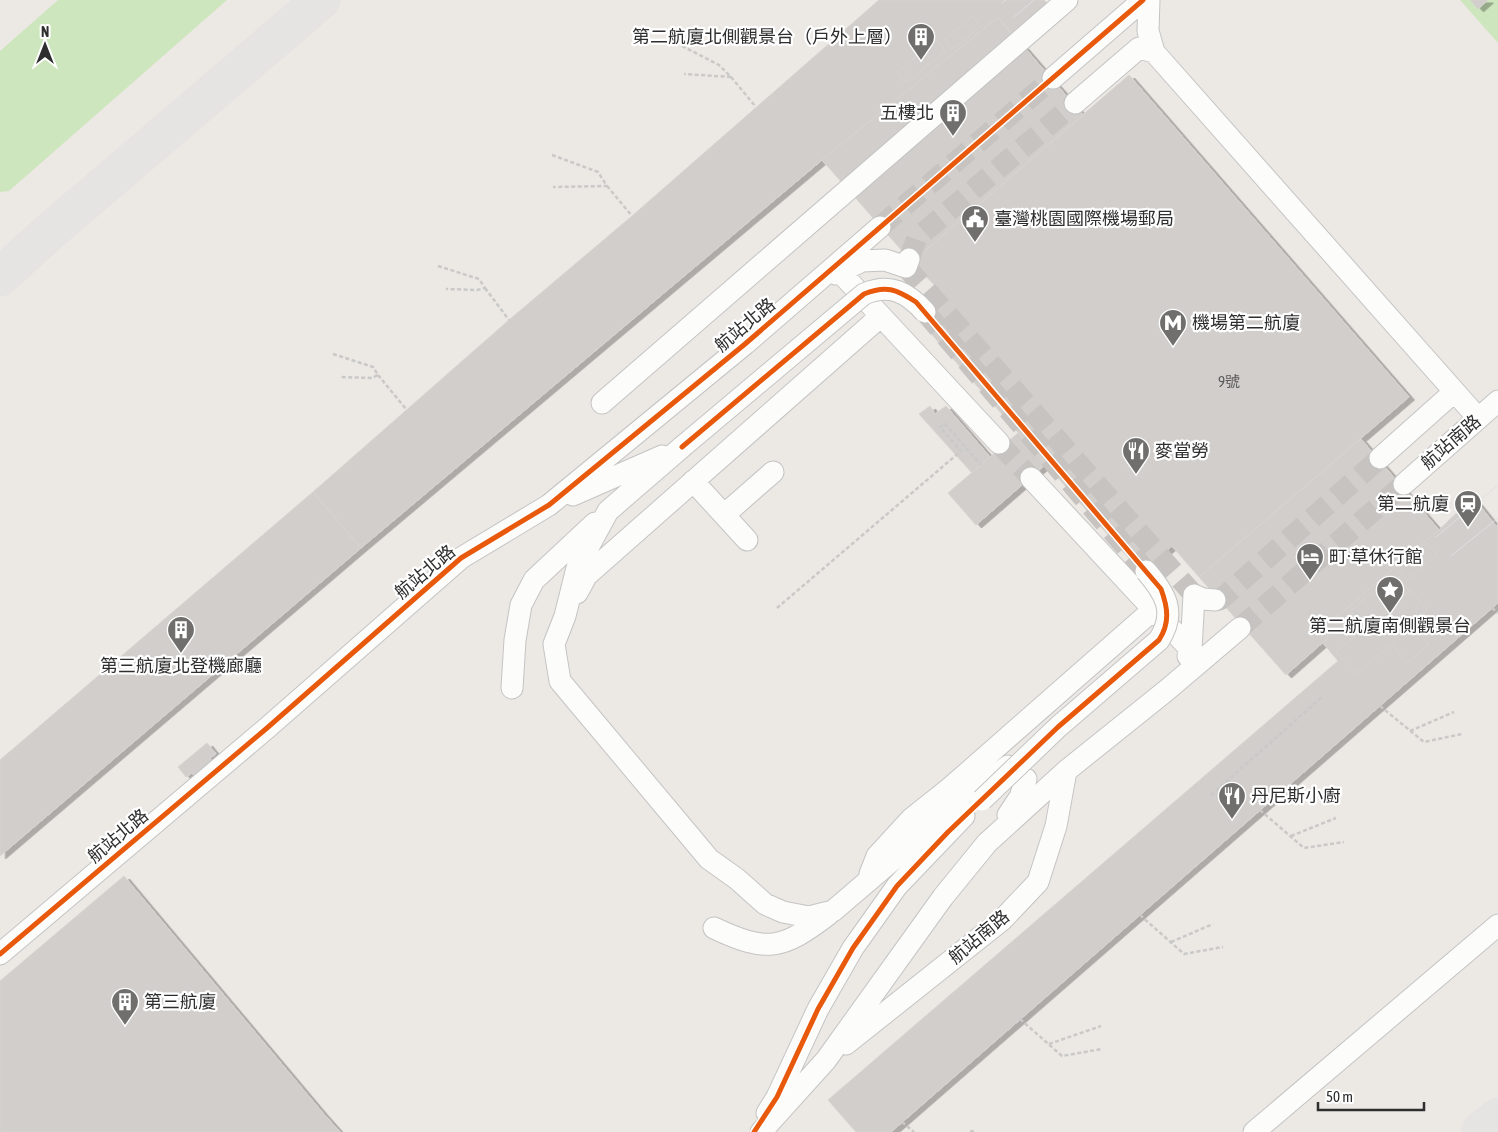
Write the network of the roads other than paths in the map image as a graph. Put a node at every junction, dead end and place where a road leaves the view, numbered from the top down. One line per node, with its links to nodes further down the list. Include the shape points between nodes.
1 (1067, 0): 15 (street)
2 (1143, 0): 5 (street)
3 (1149, 0): 4 (street, via 1148,30)
4 (1154, 52): 6 (street, via 1139,48); 13 (street)
5 (1053, 78)
6 (1075, 103)
7 (880, 227): 10 (street, 航站北路)
8 (907, 263): 9 (street, via 862,261)
9 (840, 272): 10 (street); 12 (street)
10 (811, 286): 24 (street, 航站北路)
11 (925, 312): 18 (street, bridge, via 903,293 889,288 864,294)
12 (881, 316): 17 (street); 22 (street)
13 (1454, 392): 16 (street); 19 (street)
14 (1498, 401): 16 (street, 航站南路)
15 (602, 403)
16 (1478, 418): 23 (street, 航站南路)
17 (999, 443)
18 (682, 448): 24 (street); 25 (street)
19 (1380, 458)
20 (773, 472): 26 (street)
21 (1031, 478): 30 (street)
22 (693, 481): 26 (street); 31 (street, via 587,574)
23 (1404, 484)
24 (549, 505): 44 (street, 航站北路, via 461,558 274,722)
25 (608, 510): 31 (street, via 577,568); 34 (street, via 534,580 521,605)
26 (724, 515): 27 (street)
27 (747, 540)
28 (1146, 571): 38 (street, bridge, via 1161,589 1167,603 1165,632 1159,640)
29 (1215, 600): 33 (street, via 1194,594)
30 (1154, 609): 33 (street); 40 (street, via 911,819 877,856)
31 (565, 616): 41 (street, via 554,644 560,681 709,859 765,904 783,912 809,917)
32 (1240, 628): 35 (street, 航站南路)
33 (1191, 650): 35 (street)
34 (512, 688)
35 (1167, 690): 36 (street, 航站南路)
36 (1066, 771): 39 (street, 航站南路); 45 (street, 航站南路, via 1056,826 1038,882 1002,920)
37 (1026, 779): 39 (street, via 1020,797)
38 (977, 796): 40 (street); 46 (street, via 897,886 859,940 818,1009 777,1097)
39 (987, 843): 45 (street, 航站南路, via 943,897)
40 (866, 884): 41 (street)
41 (833, 911): 43 (street, via 806,932 780,944 759,945 736,939)
42 (1498, 925): 48 (street)
43 (714, 928)
44 (0, 954)
45 (826, 1060): 47 (street, 航站南路)
46 (754, 1132)
47 (761, 1132)
48 (1254, 1132)

